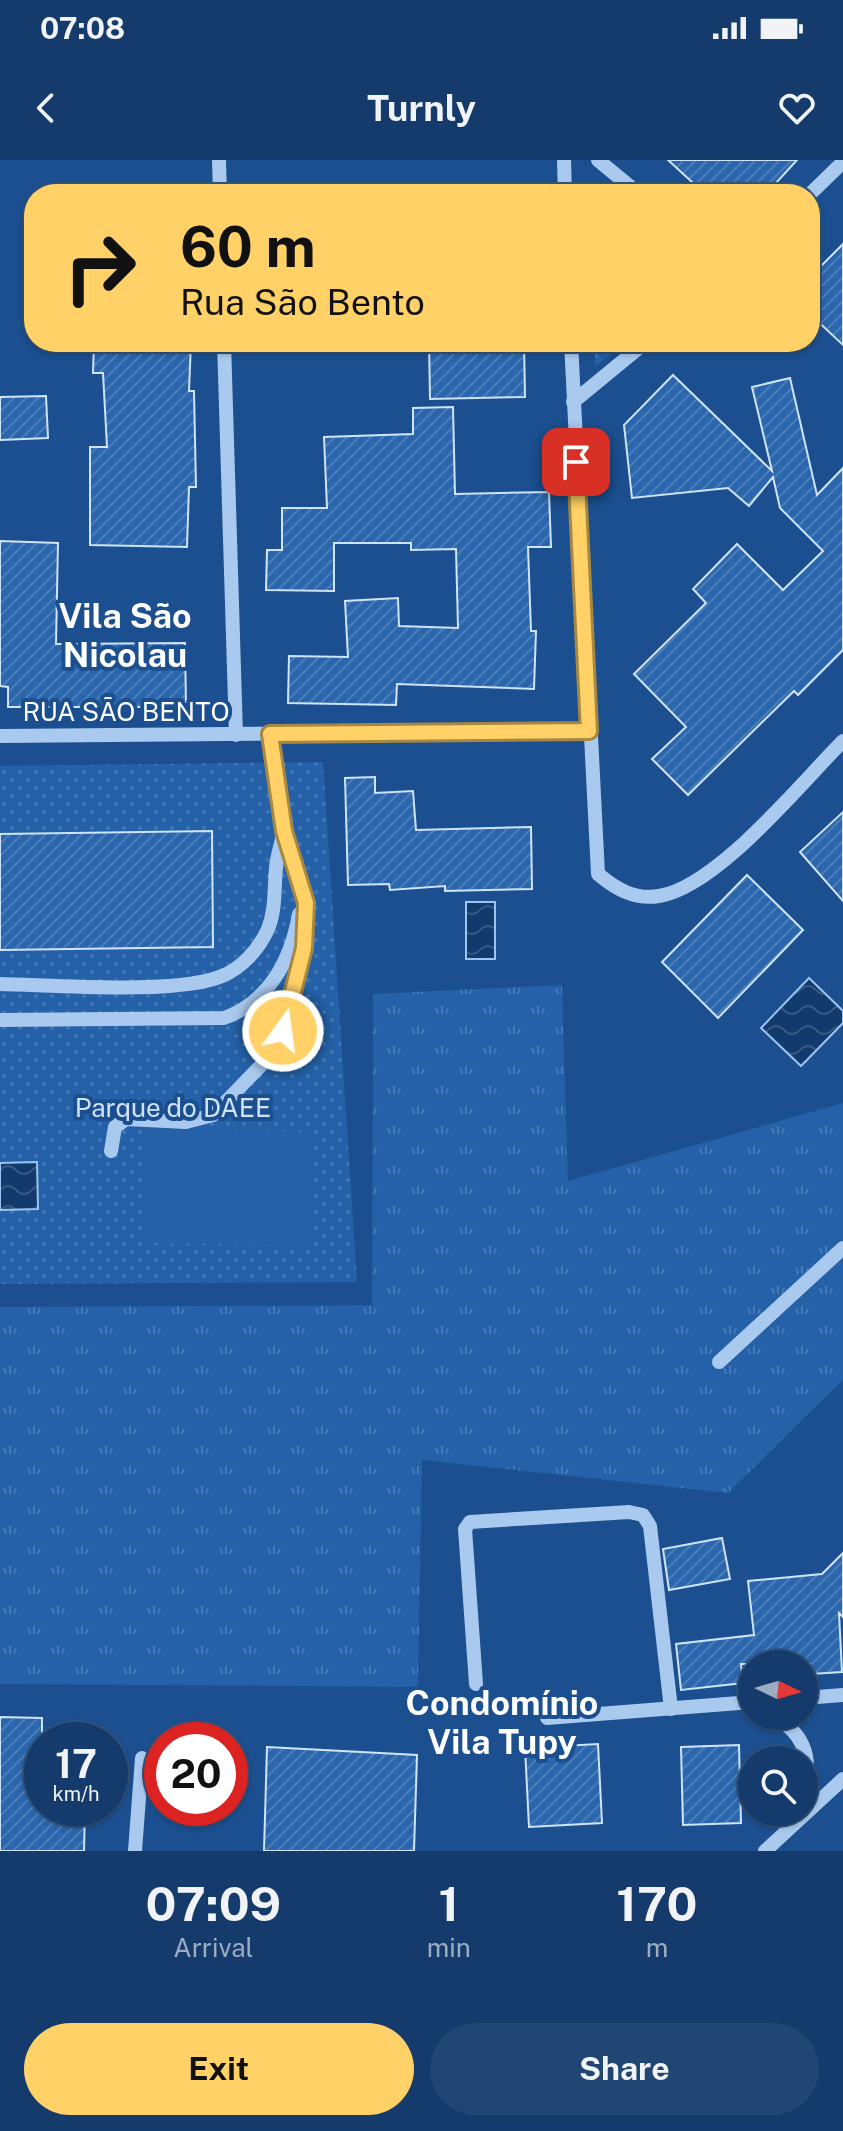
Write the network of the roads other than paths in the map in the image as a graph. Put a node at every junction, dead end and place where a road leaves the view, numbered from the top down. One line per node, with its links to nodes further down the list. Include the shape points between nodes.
1 (219, 160): 5 (street)
2 (564, 160): 6 (street)
3 (598, 160): 7 (street)
4 (843, 162): 8 (street)
5 (220, 184)
6 (565, 184)
7 (627, 184)
8 (820, 184)
9 (224, 352): 15 (street)
10 (571, 352): 12 (street)
11 (634, 352): 12 (street)
12 (573, 402): 13 (street)
13 (589, 731): 14 (street, RUA SÃO BENTO); 17 (street, via 598,874 618,890 656,897 680,891 724,860)
14 (270, 734): 15 (street, RUA SÃO BENTO); 18 (street)
15 (236, 735): 16 (street, RUA SÃO BENTO)
16 (0, 736)
17 (843, 741)
18 (284, 831): 19 (street); 20 (street)
19 (276, 865): 20 (street); 21 (street, via 273,913 261,943 235,970 219,978 180,985)
20 (300, 882): 22 (street, via 300,910 290,948 263,996 241,1013 208,1021); 23 (street, via 306,903 304,948 283,1031 271,1055 213,1115 186,1122 126,1119 115,1127)
21 (0, 984)
22 (0, 1020)
23 (111, 1151)
24 (843, 1248): 25 (street)
25 (719, 1362)
26 (476, 1684): 32 (street, via 465,1529 470,1522 629,1512 643,1515 650,1526)
27 (843, 1695): 28 (street)
28 (818, 1697)
29 (734, 1704): 30 (street); 31 (street); 32 (street)
30 (738, 1704)
31 (738, 1705)
32 (671, 1709): 33 (street)
33 (547, 1718)
34 (142, 1758): 38 (street)
35 (843, 1779): 37 (street)
36 (785, 1826): 37 (street)
37 (778, 1838): 39 (street)
38 (135, 1851)
39 (765, 1851)

